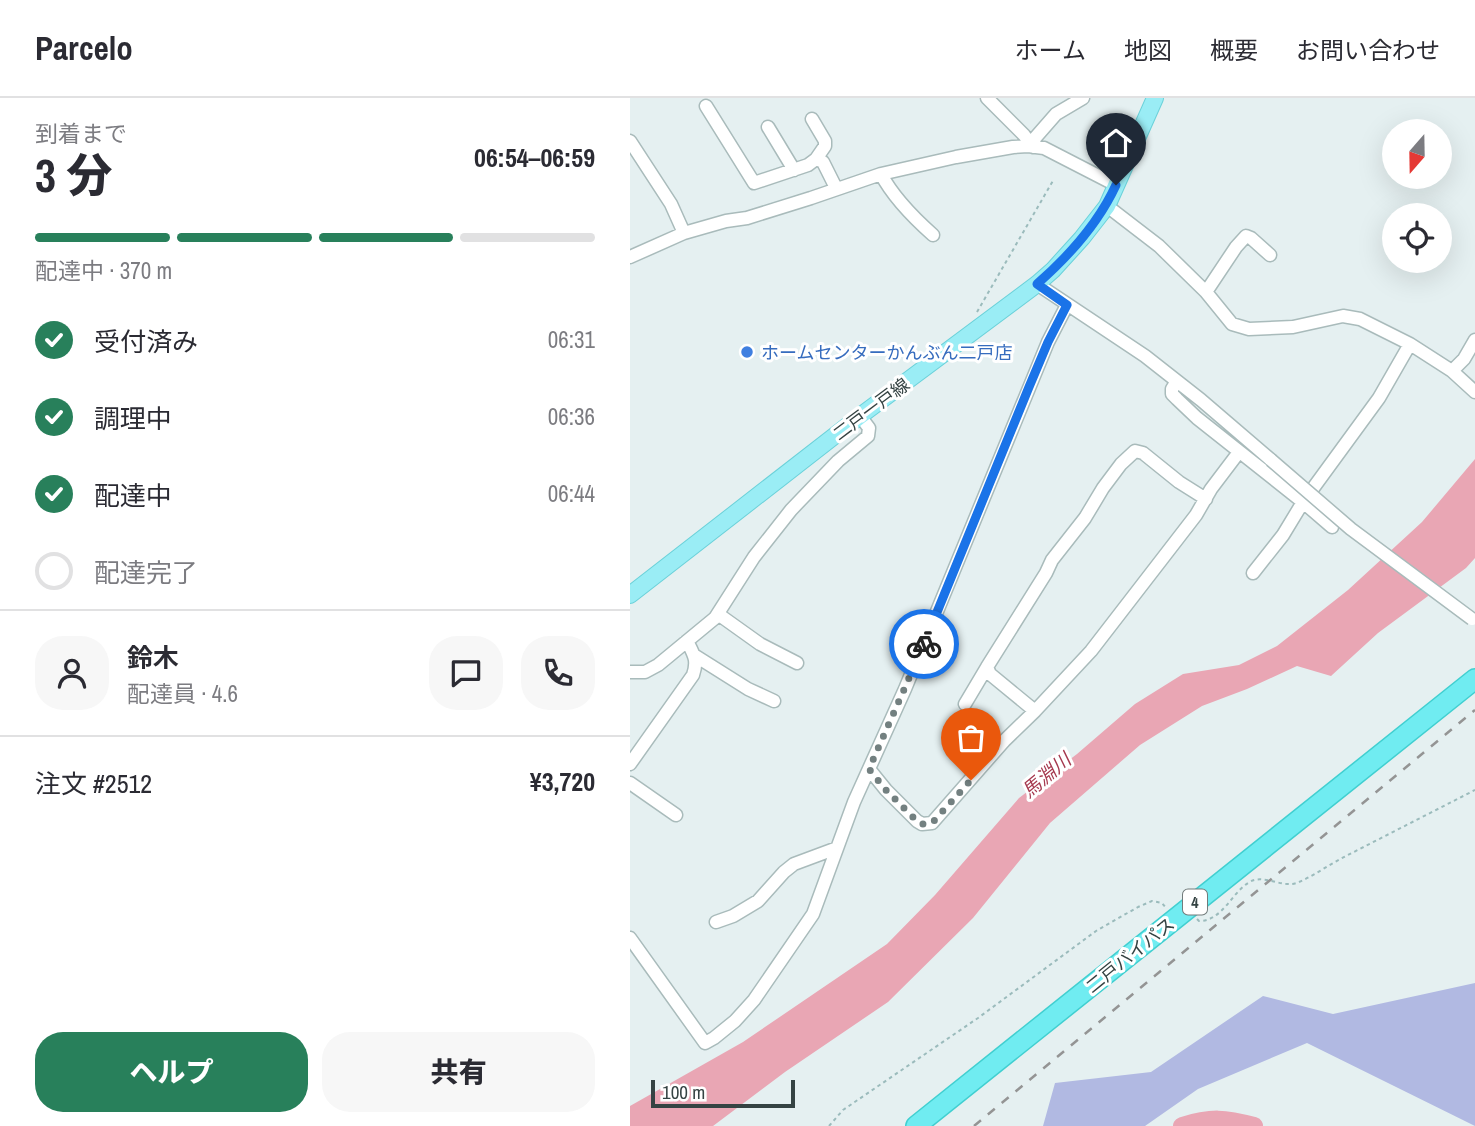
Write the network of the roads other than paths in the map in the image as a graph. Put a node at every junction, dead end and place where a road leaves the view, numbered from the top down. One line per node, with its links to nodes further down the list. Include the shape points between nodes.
1 (987, 98): 8 (street)
2 (1083, 98): 8 (street, via 1056,114 1035,138)
3 (1154, 98): 12 (main road, 二戸一戸線)
4 (706, 106): 10 (street, via 754,183)
5 (812, 119): 9 (street, via 825,141)
6 (768, 127): 10 (street)
7 (630, 141): 15 (street)
8 (1033, 147): 11 (street, via 956,157); 12 (street, via 1044,148)
9 (816, 159): 10 (street); 13 (street, via 823,162)
10 (794, 170)
11 (881, 174): 13 (street); 16 (street)
12 (1116, 185): 14 (main road, 二戸一戸線)
13 (836, 188): 15 (street, via 747,218)
14 (1107, 206): 19 (main road, 二戸一戸線); 20 (street, via 1159,246)
15 (684, 233): 18 (street)
16 (933, 235)
17 (1270, 254): 20 (street, via 1246,236)
18 (630, 257)
19 (1037, 284): 21 (street); 27 (main road, 二戸一戸線)
20 (1206, 292): 23 (street, via 1232,324 1241,328 1293,327 1343,316 1360,319)
21 (1067, 305): 25 (street); 46 (street)
22 (1475, 340): 24 (street)
23 (1410, 344): 24 (street); 30 (street, via 1379,398)
24 (1452, 371): 26 (street)
25 (1177, 381): 28 (street, via 1172,394); 35 (street, bridge, via 1351,529)
26 (1475, 391)
27 (860, 416): 33 (main road, 二戸一戸線); 34 (street, via 869,428 868,436 791,510)
28 (1239, 452): 29 (street); 30 (street)
29 (1206, 499): 39 (street, via 1135,451 1052,560); 44 (street, via 1091,650)
30 (1303, 502): 31 (street); 32 (street, via 1283,536)
31 (1332, 527)
32 (1252, 573)
33 (630, 595)
34 (718, 614): 36 (street); 38 (street)
35 (1473, 620)
36 (687, 641): 37 (street); 40 (street, via 645,672)
37 (694, 655): 42 (street); 45 (street, via 693,675)
38 (797, 663)
39 (987, 667): 43 (street); 44 (street)
40 (630, 673)
41 (1475, 679): 52 (highway, 二戸バイパス / 4)
42 (774, 701)
43 (965, 704)
44 (1035, 711): 46 (street, via 932,823 917,821)
45 (630, 764)
46 (869, 769): 49 (street)
47 (630, 783): 48 (street)
48 (676, 816)
49 (837, 848): 50 (street, via 794,864 758,901); 51 (street, via 813,914 776,969 735,1021 705,1043)
50 (716, 922)
51 (630, 938)
52 (916, 1126)

